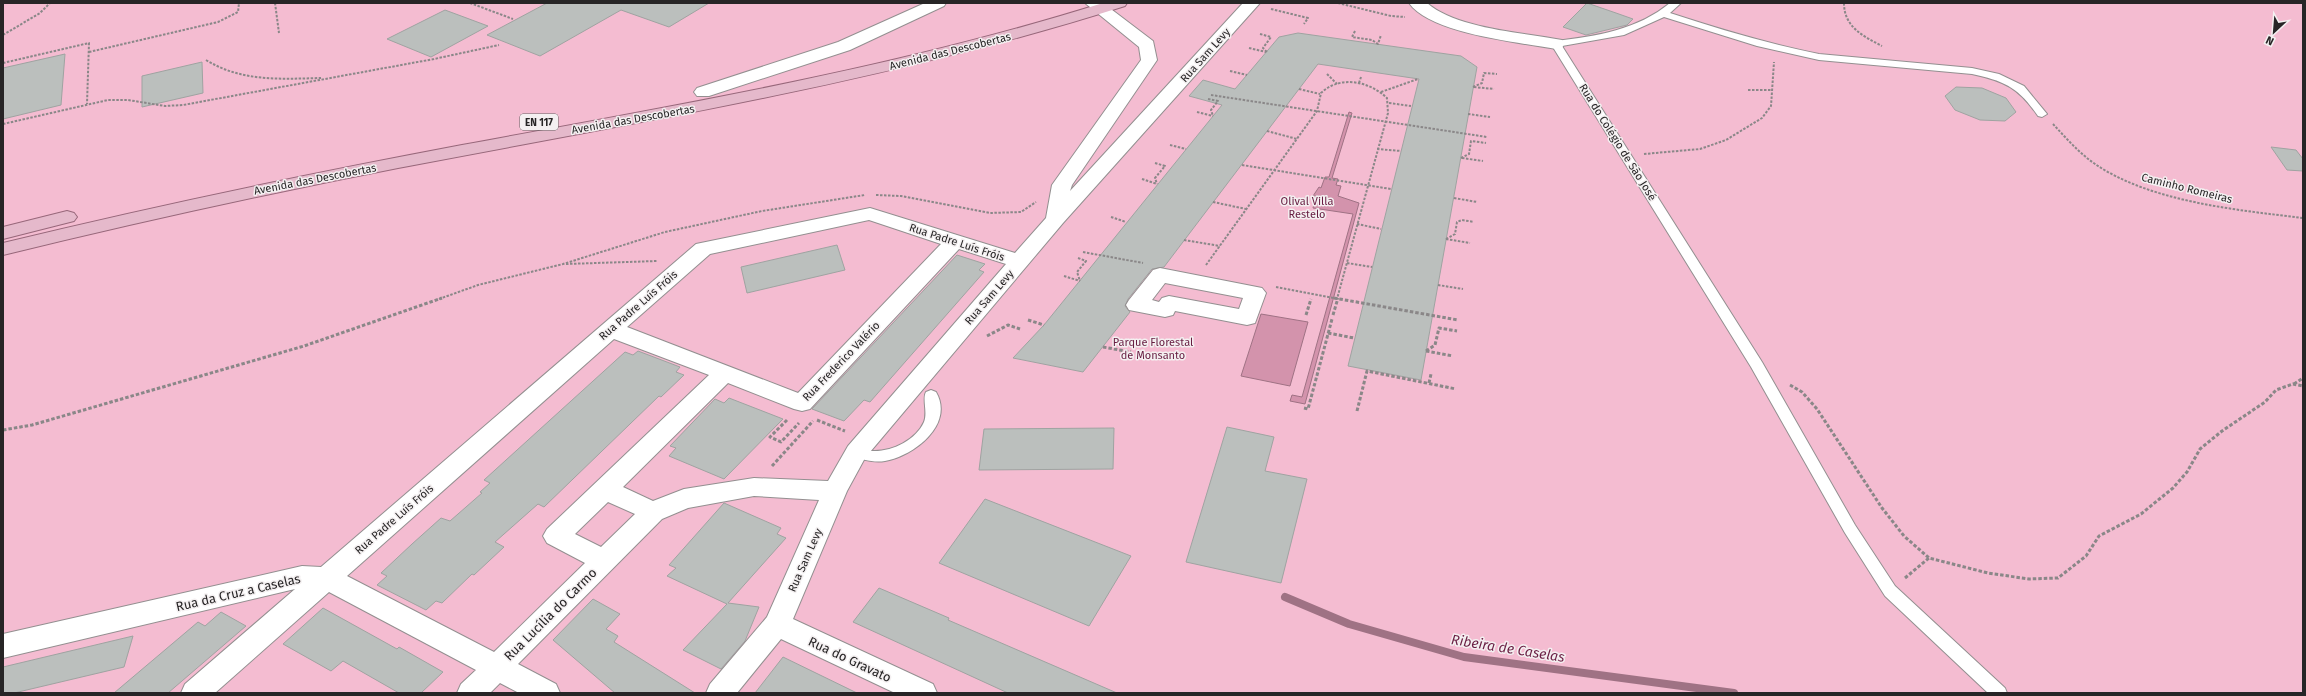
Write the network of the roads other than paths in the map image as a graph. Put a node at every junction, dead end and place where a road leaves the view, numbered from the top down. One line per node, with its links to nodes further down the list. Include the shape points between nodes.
1 (938, 3): 10 (street, via 844,46)
2 (1073, 3): 10 (main road, Avenida das Descobertas / EN 117, via 912,48)
3 (1119, 3): 7 (main road, Avenida das Descobertas)
4 (1252, 3): 12 (street, Rua Sam Levy)
5 (1417, 3): 9 (street, via 1432,16 1450,24)
6 (1676, 3): 8 (lane)
7 (1097, 6): 12 (street, via 1147,45 1149,60 1062,185); 15 (main road, Avenida das Descobertas, via 1027,31 852,76 250,191)
8 (1664, 14): 9 (lane, via 1647,23 1598,39); 11 (lane, via 1718,32 1819,57 1972,71 1996,76 2017,84 2029,94)
9 (1556, 44): 35 (lane, Rua do Colégio de São José, via 1756,365 1850,530 1890,591)
10 (703, 92): 13 (main road, Avenida das Descobertas / EN 117, via 242,178)
11 (2042, 114)
12 (1056, 219): 16 (street, Rua Sam Levy)
13 (3, 232)
14 (955, 241): 16 (street, Rua Padre Luís Fróis); 18 (street, Rua Padre Luís Fróis, via 870,214 703,249); 19 (street, Rua Frederico Valério, via 802,403)
15 (3, 249)
16 (1020, 262): 21 (street, Rua Sam Levy)
17 (1195, 282): 17 (street, via 1256,293 1247,318 1169,303 1165,310 1137,305 1160,275)
18 (611, 329): 19 (street, Rua Frederico Valério); 26 (street, Rua Padre Luís Fróis)
19 (725, 373): 22 (street)
20 (931, 395): 21 (lane, via 933,410 930,424 922,436 910,446 893,453 874,456)
21 (861, 446): 23 (street, Rua Sam Levy)
22 (605, 490): 24 (street); 25 (street, Rua Lucília do Carmo, via 556,536)
23 (835, 491): 24 (street, Rua Lucília do Carmo, via 754,487 684,499); 27 (street, Rua Sam Levy)
24 (653, 512): 25 (street, Rua Lucília do Carmo)
25 (604, 560): 29 (street, Rua Lucília do Carmo)
26 (327, 578): 28 (street, Rua da Cruz a Caselas, via 302,577); 29 (street, Rua da Cruz a Caselas); 30 (street, Rua Padre Luís Fróis)
27 (777, 624): 33 (street, Rua Sam Levy); 34 (street, Rua do Gravato)
28 (3, 646)
29 (496, 667): 31 (street, Rua Lucília do Carmo); 32 (street, Rua da Cruz a Caselas)
30 (195, 693)
31 (471, 693)
32 (546, 693)
33 (720, 693)
34 (923, 693)
35 (1999, 693)

